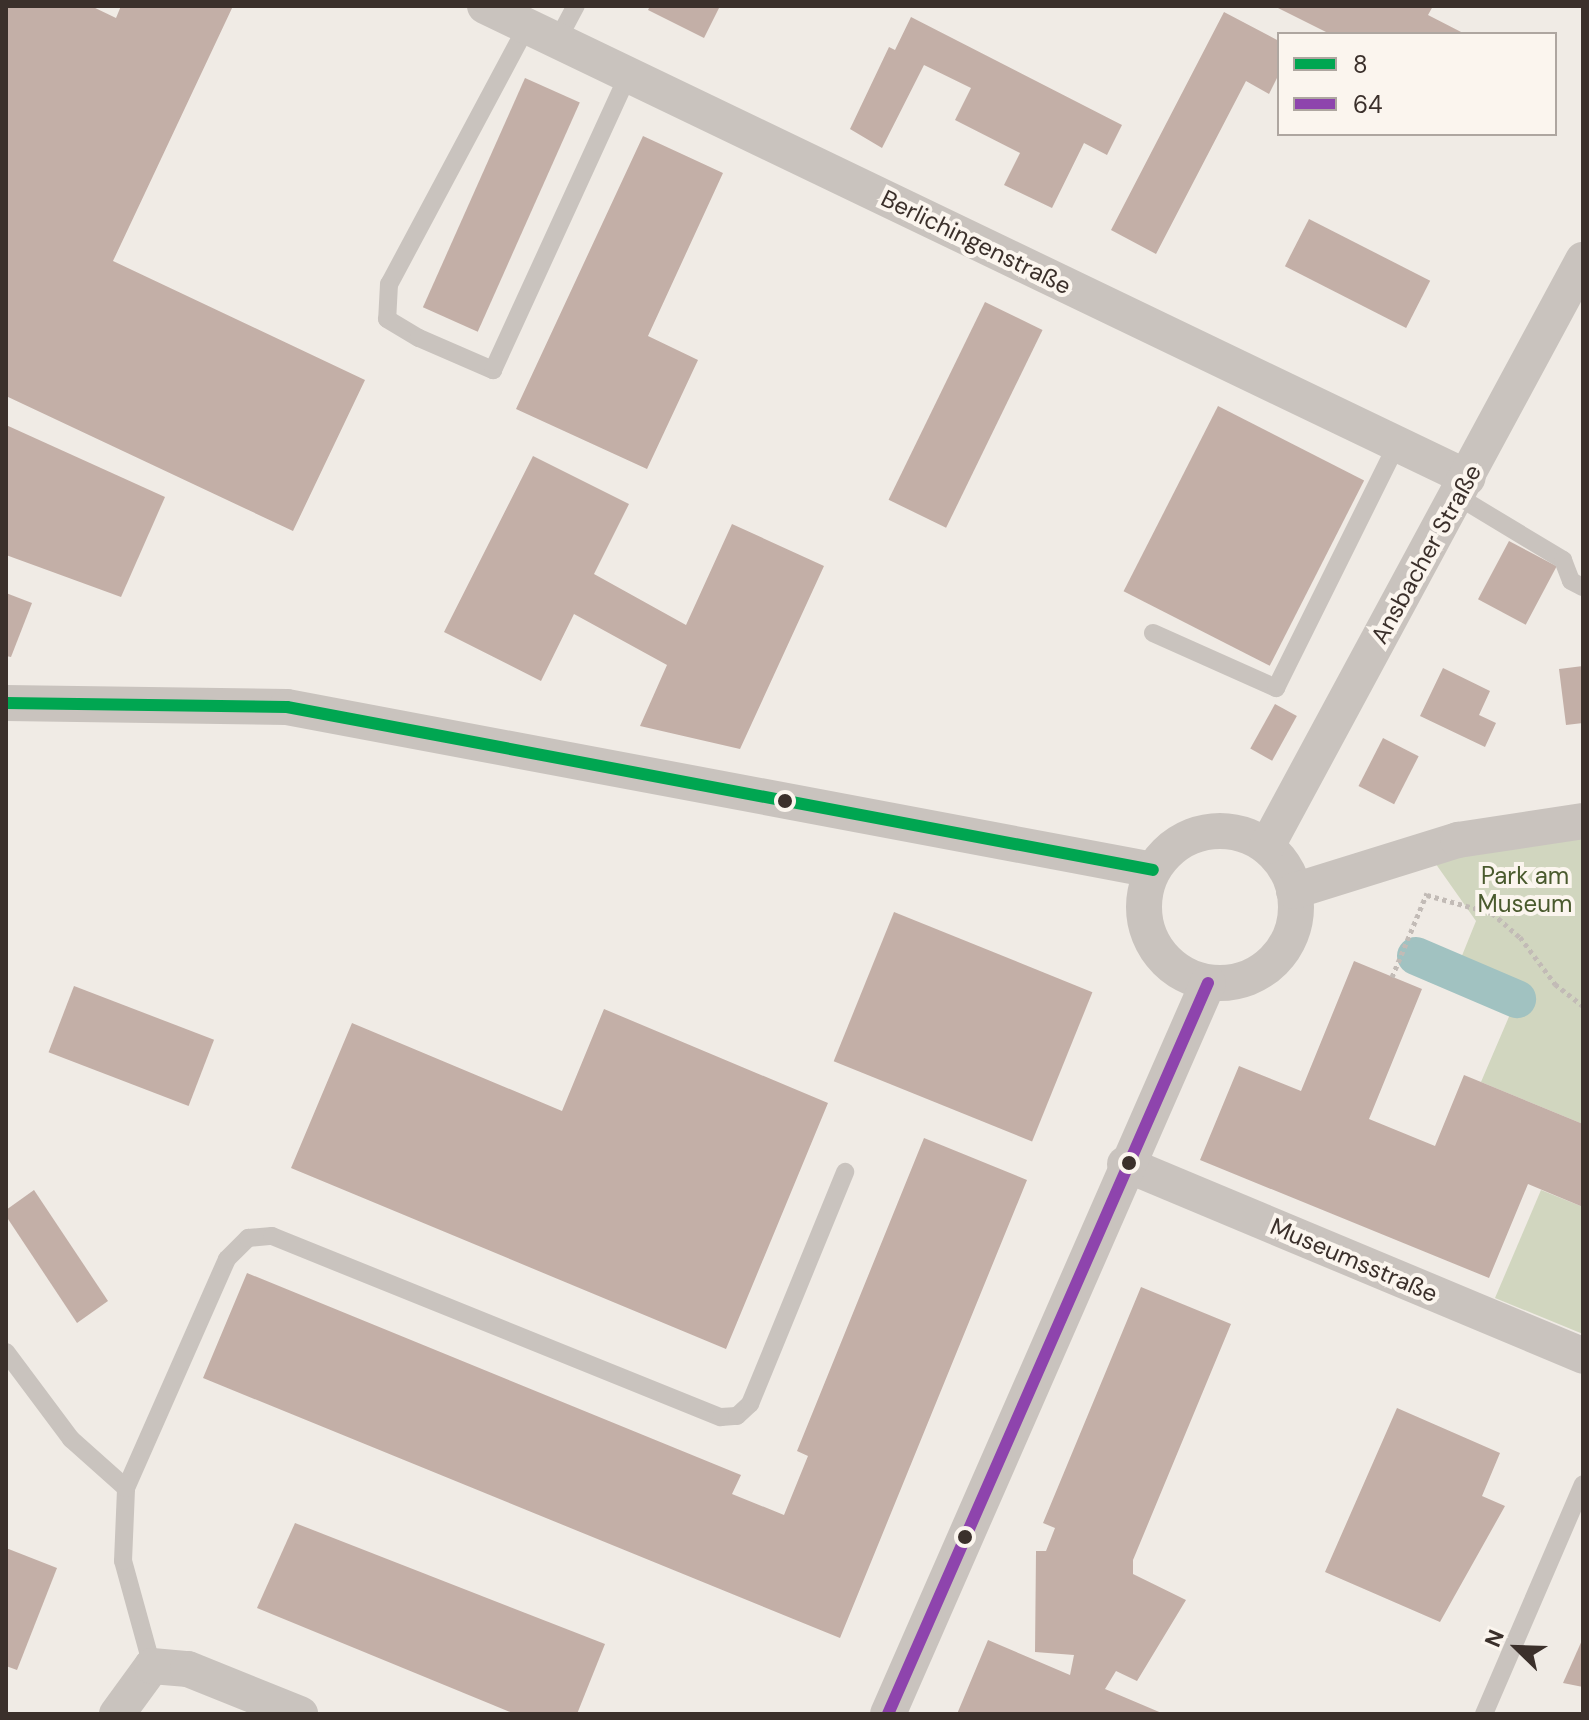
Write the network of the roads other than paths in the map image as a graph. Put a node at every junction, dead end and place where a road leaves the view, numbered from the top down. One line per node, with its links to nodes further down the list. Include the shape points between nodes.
1 (485, 6): 3 (street, Berlichingenstraße)
2 (576, 6): 3 (lane)
3 (542, 33): 4 (street, Berlichingenstraße); 4 (lane, via 389,284 387,319 419,338 493,370)
4 (628, 75): 6 (street, Berlichingenstraße)
5 (1583, 260): 7 (street, Ansbacher Straße)
6 (1397, 444): 7 (street, Berlichingenstraße); 9 (lane, via 1276,688)
7 (1462, 487): 8 (lane, via 1563,560 1571,581); 12 (street, Ansbacher Straße)
8 (1583, 587)
9 (1153, 633)
10 (6, 703): 13 (street, via 287,707)
11 (1583, 821): 14 (street, via 1458,840)
12 (1267, 846): 13 (street, via 1237,833 1205,832 1184,839); 14 (street, via 1289,874)
13 (1153, 870): 15 (street, via 1144,905 1151,941 1165,960)
14 (1294, 891): 15 (street, via 1296,916 1275,960 1243,978)
15 (1208, 983): 16 (street)
16 (1125, 1164): 19 (street, Museumsstraße); 25 (street)
17 (845, 1172): 21 (lane, via 750,1404 737,1416 721,1417 272,1236 248,1238 227,1259)
18 (6, 1352): 21 (lane, via 71,1439)
19 (1583, 1356)
20 (1583, 1484): 26 (lane)
21 (126, 1488): 22 (lane, via 123,1561)
22 (152, 1666): 23 (street); 24 (street, via 188,1669)
23 (117, 1714)
24 (300, 1714)
25 (888, 1714)
26 (1484, 1714)

